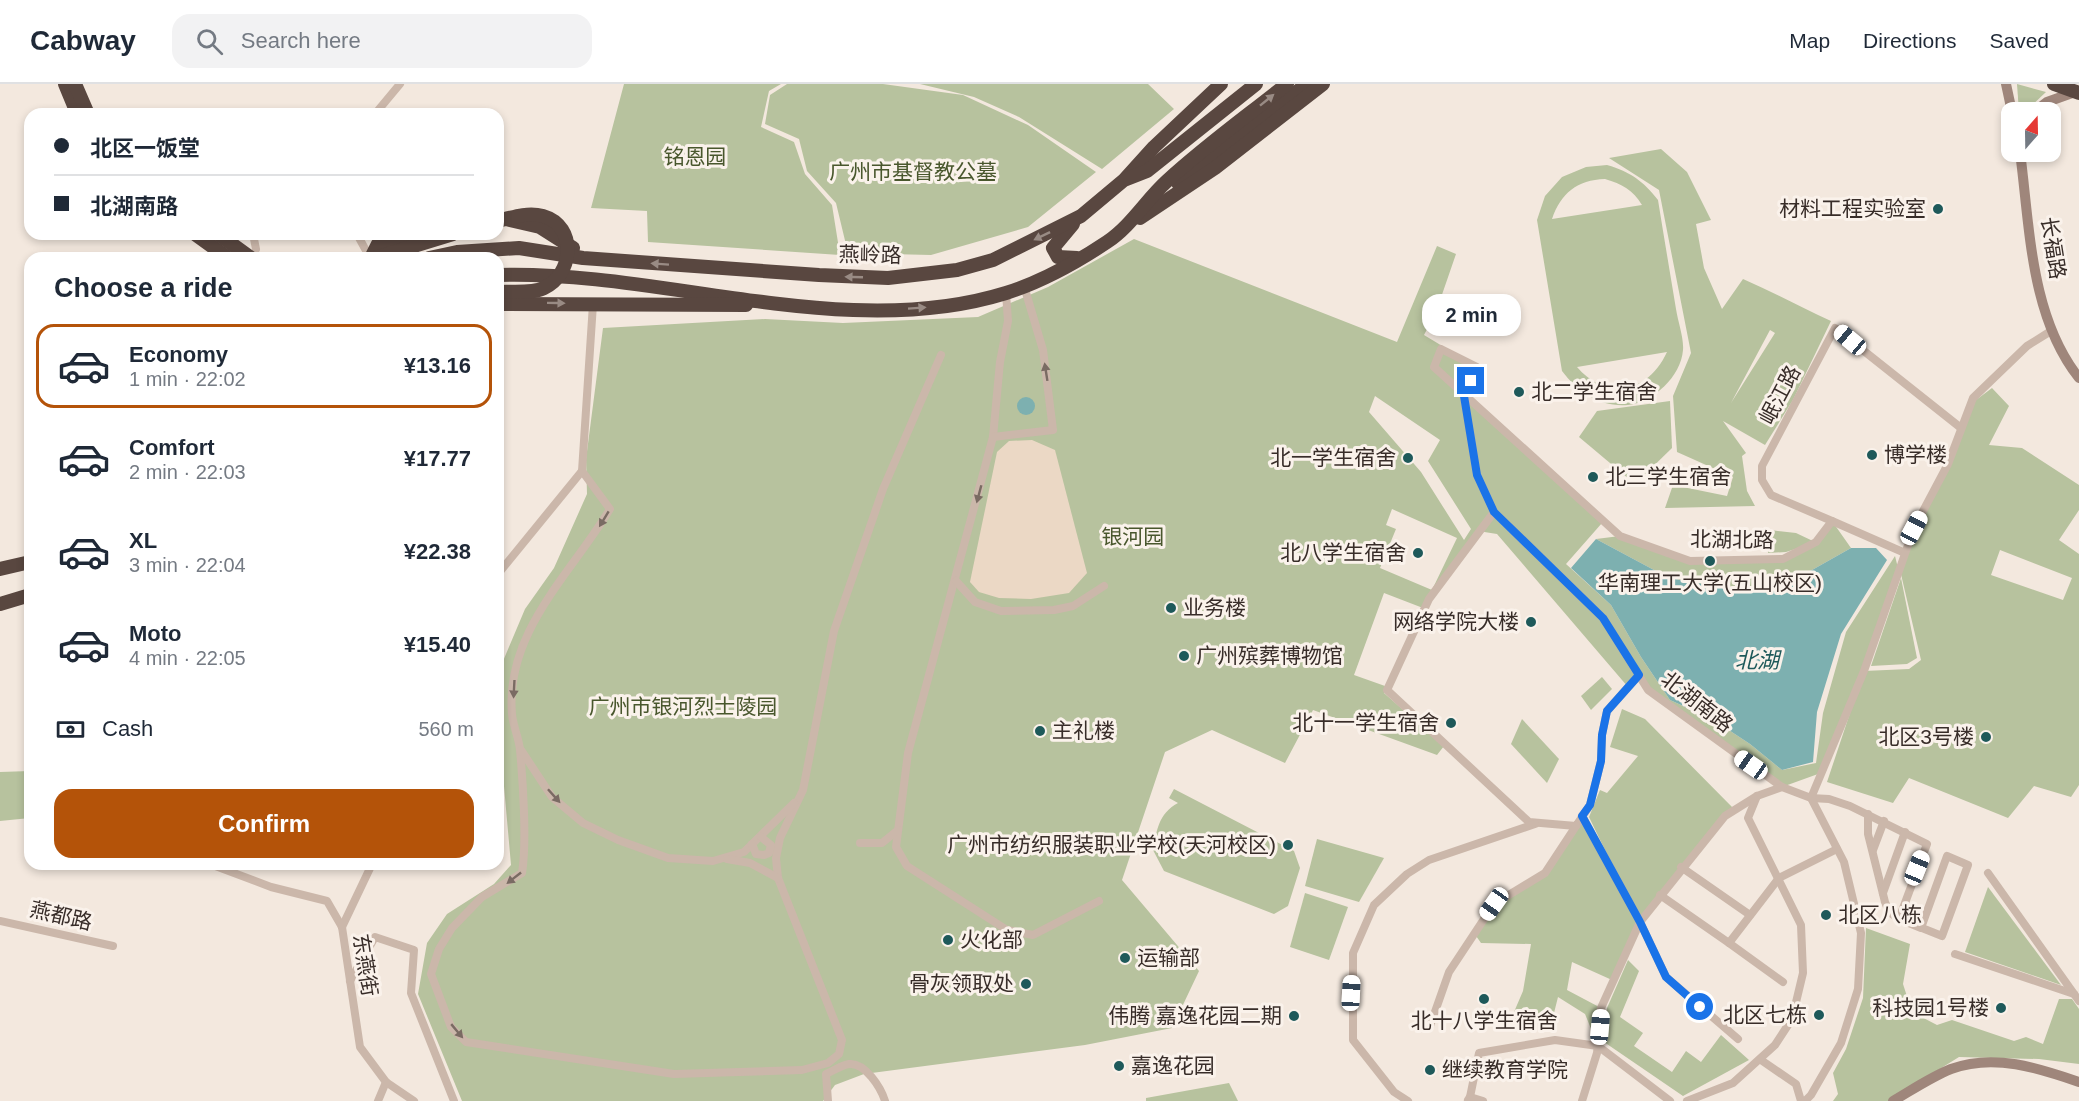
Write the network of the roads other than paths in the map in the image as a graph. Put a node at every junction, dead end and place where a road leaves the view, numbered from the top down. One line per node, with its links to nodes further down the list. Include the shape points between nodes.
1 (65, 84): 15 (highway)
2 (75, 84): 16 (highway)
3 (400, 84): 17 (street)
4 (1221, 84): 19 (highway)
5 (1242, 84): 19 (highway)
6 (1256, 84): 19 (highway, 燕岭路, via 1147,171)
7 (1307, 84): 11 (highway)
8 (1323, 84): 23 (highway, via 1215,168)
9 (2006, 84): 13 (street)
10 (2054, 84): 12 (highway)
11 (1290, 89): 23 (highway, one-way to 11)
12 (2077, 92): 14 (street)
13 (2010, 102)
14 (2047, 102)
15 (75, 108)
16 (85, 108)
17 (380, 108)
18 (2021, 162): 42 (street, 长福路, via 2038,278)
19 (1125, 180): 20 (highway, 燕岭路)
20 (1081, 216): 33 (highway, 燕岭路, one-way to 33, via 993,260 911,277 819,275); 34 (highway, via 1053,248 1058,257)
21 (504, 219): 37 (highway, bridge, via 547,217 563,232 569,251 562,271 548,286)
22 (504, 221): 33 (highway, via 540,227)
23 (1130, 223): 34 (highway)
24 (203, 240): 28 (highway)
25 (229, 240): 29 (highway)
26 (390, 240): 30 (highway, via 378,244)
27 (432, 240): 31 (highway)
28 (220, 252)
29 (250, 252)
30 (375, 252)
31 (389, 252)
32 (457, 252): 33 (highway, 燕岭路, via 519,248)
33 (583, 258)
34 (1080, 258): 36 (highway)
35 (504, 275): 41 (highway, via 633,283)
36 (1024, 286): 38 (highway); 47 (street, one-way to 36, via 1053,430 1043,350)
37 (504, 292)
38 (1006, 293): 41 (highway, one-way to 38, via 913,309); 47 (street, via 1008,321)
39 (504, 304): 40 (highway, one-way to 40)
40 (593, 304): 41 (highway); 48 (street)
41 (796, 306)
42 (2051, 331): 44 (street, 长福路); 46 (street, via 2027,346 1973,398)
43 (941, 355): 63 (street, via 883,489 834,631)
44 (2079, 378)
45 (1464, 396): 45 (street, via 1434,367 1441,349 1478,367); 49 (street, 北湖南路, via 1477,475); 50 (street, 北湖北路, via 1620,536 1690,561 1784,559 1816,542)
46 (1961, 428): 50 (street, 岷江路, via 1835,328 1762,466 1762,480 1771,495); 51 (street)
47 (993, 437): 55 (street, one-way to 55)
48 (582, 471): 53 (street); 60 (street, one-way to 60, via 610,509 534,620 519,654 512,714)
49 (1494, 512): 59 (street, 北湖南路, via 1603,618); 68 (street, via 1429,599 1387,690 1529,822)
50 (1832, 521): 51 (street)
51 (1905, 554): 64 (street, via 1864,671)
52 (24, 563): 54 (highway)
53 (504, 567)
54 (0, 569)
55 (956, 581): 56 (street, via 975,602 1001,611 1073,606); 70 (street, via 908,753)
56 (1104, 586)
57 (24, 597): 58 (highway)
58 (0, 604)
59 (1639, 675): 61 (street, 北湖南路, via 1648,690); 66 (street, via 1607,711 1601,761 1590,805)
60 (520, 748): 80 (street, one-way to 80, via 552,796 583,823 668,858); 85 (street, one-way to 85, via 522,873 482,897 452,928 430,975 451,1027 466,1042 674,1074 802,1070 828,1063 839,1054 842,1040)
61 (1782, 787): 62 (street); 64 (street, 北湖南路)
62 (1756, 796): 81 (street, via 1725,816); 86 (street, via 1748,818)
63 (800, 797): 72 (street); 75 (street)
64 (1811, 798): 65 (street, 北湖南路, via 1828,799); 76 (street)
65 (1868, 814): 67 (street, 北湖南路); 77 (street)
66 (1582, 816): 69 (street); 93 (street)
67 (1884, 821): 71 (street, 北湖南路); 77 (street)
68 (1539, 823): 69 (street); 114 (street, via 1429,860 1407,874 1374,905 1353,952 1353,1040 1394,1092)
69 (1576, 825): 102 (street, via 1545,873 1494,904 1449,972)
70 (898, 830): 73 (street, via 882,843); 89 (street, via 896,847 907,866 1006,930 1034,935)
71 (1905, 832): 87 (street); 91 (street, 北湖南路, via 1927,844)
72 (761, 837): 74 (street); 75 (street)
73 (860, 843)
74 (752, 844): 78 (street, via 756,854); 80 (street, via 744,852)
75 (775, 844): 78 (street); 79 (street)
76 (1837, 849): 86 (street); 119 (street, via 1844,862 1861,933 1858,989 1841,1043)
77 (1872, 852): 87 (street)
78 (768, 853): 79 (street, via 773,852)
79 (776, 858): 85 (street)
80 (720, 859): 85 (street, via 750,863)
81 (1681, 867): 88 (street); 90 (street)
82 (226, 870): 94 (street, 东燕街, via 271,887 327,901)
83 (369, 870): 94 (street)
84 (1988, 873): 101 (street)
85 (778, 878)
86 (1779, 878): 90 (street); 105 (street, via 1801,925 1803,973 1792,1019)
87 (1883, 894): 91 (street, via 1889,912)
88 (1660, 895): 93 (street); 96 (street)
89 (1099, 901)
90 (1750, 915): 96 (street)
91 (1899, 920): 95 (street)
92 (0, 921): 97 (street, 燕都路)
93 (1640, 922): 103 (street, via 1666,977); 104 (street, via 1601,1008)
94 (342, 927): 99 (street, 东燕街)
95 (1921, 928): 95 (street, via 1942,936 1968,865 1947,856)
96 (1729, 943): 100 (street)
97 (113, 946)
98 (1954, 954): 101 (street)
99 (350, 981): 106 (street, 东燕街, via 360,1047); 111 (street, via 375,937 414,950 411,993)
100 (1783, 982)
101 (2077, 997)
102 (1430, 1026)
103 (1738, 1039)
104 (1598, 1046): 108 (street, via 1555,1040 1479,1053); 116 (street); 117 (street)
105 (1761, 1060): 118 (street, via 1733,1083); 119 (street, via 1796,1084)
106 (386, 1082): 109 (street); 110 (street, 东燕街)
107 (2079, 1082): 120 (street, via 2023,1065 1966,1065 1938,1075)
108 (1469, 1099): 115 (street)
109 (378, 1101)
110 (414, 1101)
111 (454, 1101)
112 (828, 1101): 113 (street, via 826,1074 849,1064 859,1065 881,1089)
113 (885, 1101)
114 (1408, 1101)
115 (1483, 1101)
116 (1582, 1101)
117 (1670, 1101)
118 (1688, 1101)
119 (1803, 1101)
120 (1893, 1101)

